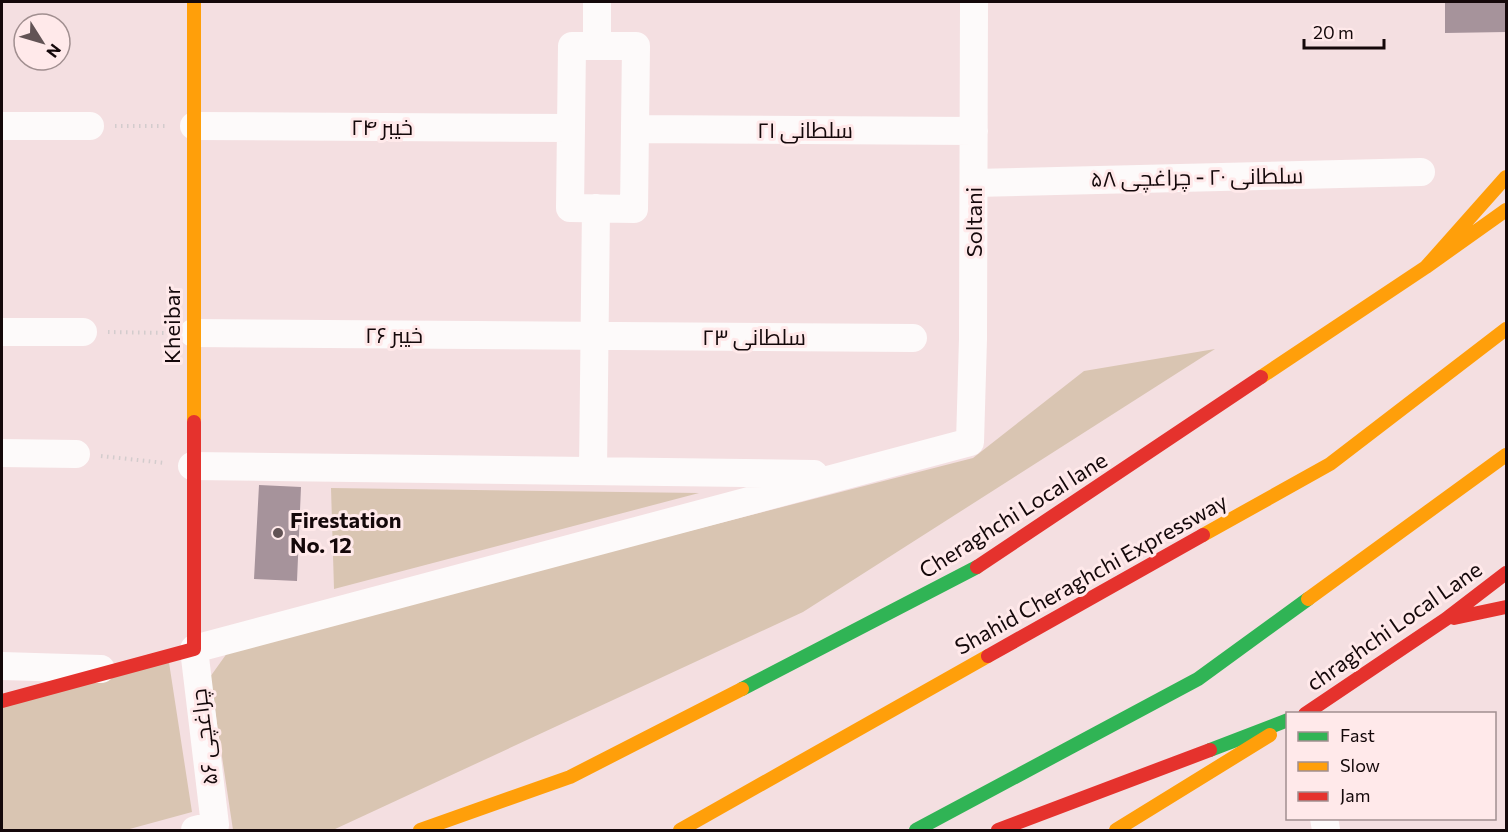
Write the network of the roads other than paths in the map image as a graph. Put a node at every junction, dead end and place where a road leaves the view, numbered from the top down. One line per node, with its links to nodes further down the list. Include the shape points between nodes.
1 (194, 2): 7 (main road, Kheibar)
2 (597, 2): 4 (street)
3 (974, 2): 10 (street, Soltani)
4 (597, 46): 8 (street, via 572,46); 9 (street, via 636,46)
5 (2, 126): 6 (street)
6 (90, 126)
7 (194, 126): 8 (street, خیبر ۲۴); 20 (main road, Kheibar)
8 (571, 128): 14 (street, via 570,208)
9 (635, 129): 10 (street, سلطانی ۲۱); 14 (street, via 634,209)
10 (974, 131): 13 (street, Soltani)
11 (1421, 172): 13 (street, سلطانی ۲۰ - چراغچی ۵۸)
12 (1506, 177): 16 (main road, Cheraghchi Local lane)
13 (974, 183): 28 (street, Soltani, via 970,442)
14 (596, 208): 21 (street)
15 (1506, 210): 16 (main road)
16 (1426, 267): 39 (main road, Cheraghchi Local lane, via 968,573)
17 (1506, 329): 43 (main road, Shahid Cheraghchi Expressway, via 1330,464)
18 (2, 332): 19 (street)
19 (83, 332)
20 (193, 333): 21 (street, خیبر ۲۶); 26 (main road, Kheibar)
21 (595, 336): 22 (street, سلطانی ۲۳); 27 (street)
22 (913, 338)
23 (2, 453): 24 (street)
24 (76, 454)
25 (1506, 455): 44 (main road, via 1198,679)
26 (192, 466): 27 (street); 32 (main road, Kheibar)
27 (593, 471): 28 (street)
28 (849, 474): 32 (street)
29 (1506, 573): 31 (main road, chraghchi Local Lane)
30 (1506, 607): 31 (main road)
31 (1446, 619): 36 (main road, chraghchi Local Lane)
32 (194, 649): 34 (main road); 40 (street, چراغچی ۵۶)
33 (2, 666): 34 (street)
34 (118, 669): 35 (main road)
35 (2, 701)
36 (1309, 712)
37 (1286, 722): 45 (main road)
38 (1286, 723): 46 (main road)
39 (570, 777): 41 (main road, Cheraghchi Local lane); 42 (main road)
40 (205, 828)
41 (420, 831)
42 (459, 831)
43 (680, 831)
44 (916, 831)
45 (998, 831)
46 (1116, 831)

